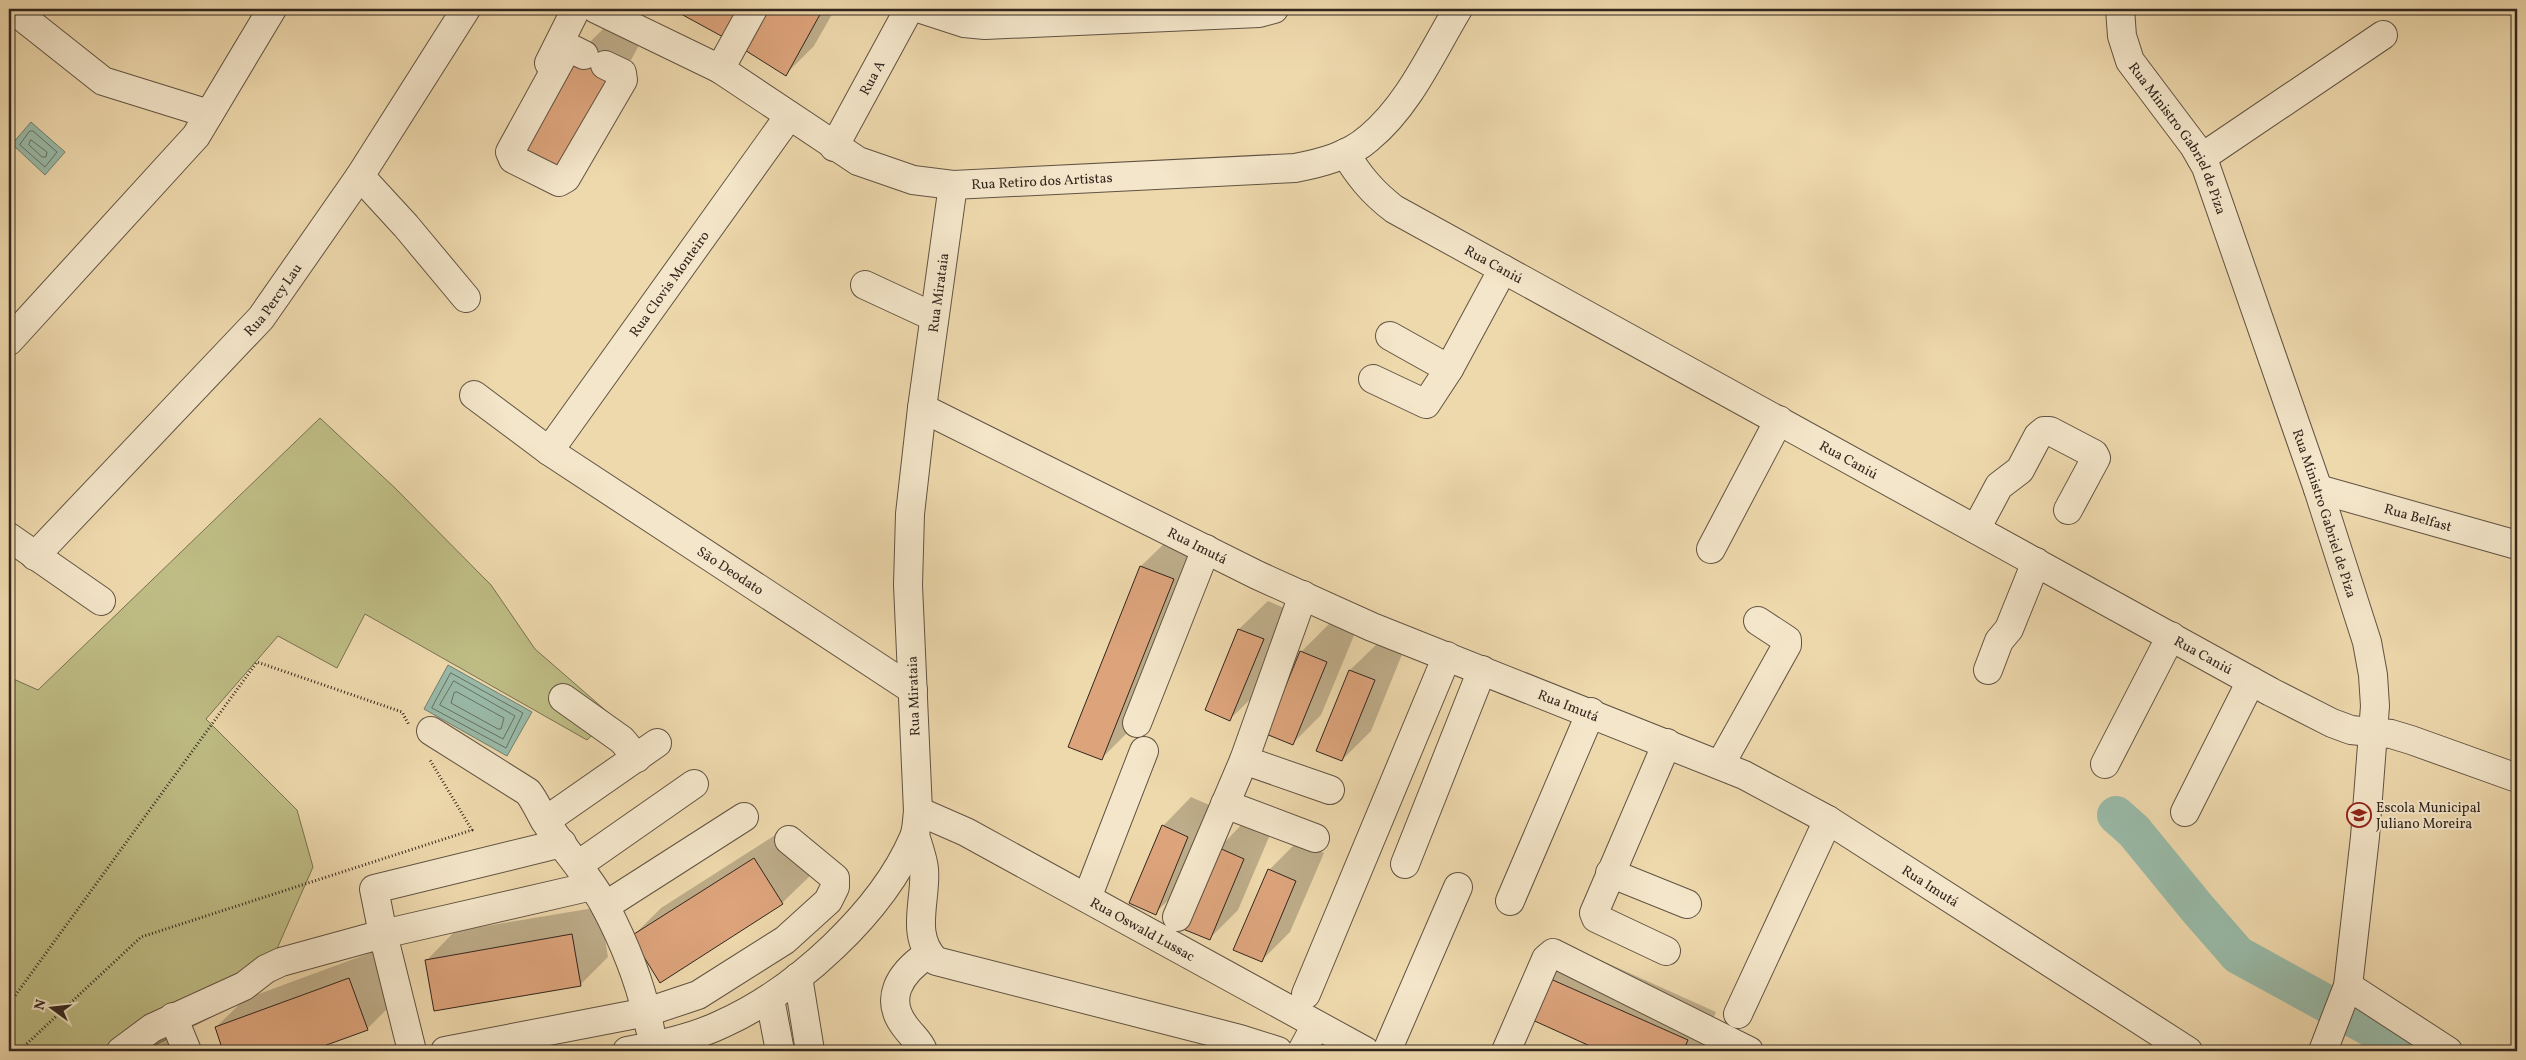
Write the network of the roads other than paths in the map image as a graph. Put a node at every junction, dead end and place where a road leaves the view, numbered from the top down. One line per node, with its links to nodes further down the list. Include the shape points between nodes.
1 (272, 9): 15 (street)
2 (466, 9): 20 (street, Rua Percy Lau)
3 (576, 9): 14 (street, via 543,74 542,81)
4 (596, 9): 13 (street, Rua Retiro dos Artistas)
5 (753, 9): 13 (street)
6 (909, 9): 17 (street, Rua A)
7 (921, 9): 8 (street, via 985,25 1259,13)
8 (1274, 9)
9 (1458, 9): 18 (street, Rua Retiro dos Artistas, via 1388,120)
10 (2120, 9): 19 (street, Rua Ministro Gabriel de Piza, via 2122,36 2130,61)
11 (21, 16): 15 (street, via 103,81)
12 (2383, 35): 19 (street)
13 (720, 68): 16 (street, Rua Retiro dos Artistas)
14 (546, 87): 14 (street, via 570,48 622,73 622,80 566,178 559,182 510,156)
15 (209, 114): 27 (street, via 196,136)
16 (789, 116): 17 (street, Rua Retiro dos Artistas); 33 (street, Rua Clovis Monteiro)
17 (834, 147): 21 (street, Rua Retiro dos Artistas, via 883,171 912,180)
18 (1345, 154): 21 (street, Rua Retiro dos Artistas, via 1296,168); 22 (street, Rua Caniú, via 1360,178 1394,209)
19 (2201, 158): 34 (street, Rua Ministro Gabriel de Piza)
20 (360, 176): 24 (street); 41 (street, Rua Percy Lau, via 261,318)
21 (953, 185): 25 (street, Rua Mirataia)
22 (1503, 268): 28 (street); 32 (street, Rua Caniú)
23 (865, 285): 25 (street)
24 (466, 298)
25 (934, 317): 31 (street, Rua Mirataia)
26 (1390, 336): 28 (street)
27 (9, 341)
28 (1449, 369): 29 (street, via 1426,404)
29 (1373, 379)
30 (474, 395): 33 (street, São Deodato)
31 (922, 408): 39 (street, Rua Imutá); 51 (street, Rua Mirataia, via 910,514 908,585)
32 (1779, 420): 36 (street, Rua Caniú); 40 (street)
33 (549, 451): 51 (street, São Deodato)
34 (2318, 489): 38 (street, Rua Belfast); 55 (street, Rua Ministro Gabriel de Piza, via 2368,642 2375,706)
35 (2068, 510): 36 (street, via 2096,458 2050,431 2044,431 2020,470 1999,486)
36 (1976, 529): 42 (street, Rua Caniú)
37 (9, 537): 41 (street)
38 (2517, 545)
39 (1206, 549): 43 (street, Rua Imutá); 54 (street)
40 (1710, 549)
41 (35, 556): 44 (street)
42 (2036, 562): 46 (street, Rua Caniú); 49 (street, via 2017,611 1999,641)
43 (1302, 595): 47 (street, Rua Imutá); 59 (street)
44 (101, 601)
45 (1758, 621): 61 (street, via 1784,636 1786,645)
46 (2171, 636): 50 (street, Rua Caniú); 60 (street)
47 (1447, 656): 48 (street, Rua Imutá); 87 (street)
48 (1482, 670): 53 (street, Rua Imutá); 74 (street)
49 (1988, 670)
50 (2251, 681): 55 (street, Rua Caniú, via 2332,723); 66 (street)
51 (913, 690): 70 (street, Rua Mirataia)
52 (563, 698): 69 (street, via 622,740 647,751)
53 (1591, 712): 57 (street, Rua Imutá); 79 (street)
54 (1137, 723)
55 (2372, 733): 62 (street, Rua Caniú, via 2411,740); 86 (street, Rua Ministro Gabriel de Piza, via 2365,837)
56 (423, 738): 69 (street, via 528,792)
57 (1667, 743): 61 (street, Rua Imutá); 75 (street)
58 (1144, 751): 78 (street)
59 (1244, 760): 64 (street); 65 (street)
60 (2105, 764)
61 (1720, 765): 68 (street, Rua Imutá, via 1744,774)
62 (2517, 778)
63 (694, 784): 76 (street)
64 (1330, 790)
65 (1225, 804): 71 (street); 81 (street)
66 (2185, 812)
67 (744, 817): 76 (street)
68 (1828, 820): 90 (street); 110 (street, Rua Imutá)
69 (545, 821): 73 (street)
70 (916, 823): 78 (street, Rua Oswald Lussac, via 966,832); 84 (street, via 924,869 919,917); 85 (street, Rua Mirataia, via 898,868 871,906)
71 (1314, 838)
72 (789, 840): 89 (street, via 835,878 835,887 828,901 785,940 698,995)
73 (562, 843): 76 (street); 82 (street, via 374,889)
74 (1405, 864)
75 (1610, 872): 80 (street); 83 (street, via 1594,913 1596,918)
76 (592, 886): 82 (street); 89 (street, via 632,967)
77 (1458, 886): 107 (street)
78 (1087, 898): 92 (street, Rua Oswald Lussac)
79 (1510, 901)
80 (1687, 904)
81 (1177, 917)
82 (383, 934): 91 (street, via 281,962 244,986); 98 (street)
83 (1666, 950)
84 (928, 954): 103 (street, via 912,965 899,982 895,995 896,1012); 104 (street, via 944,964)
85 (798, 977): 88 (street, Rua Mirataia); 102 (street)
86 (2347, 992): 94 (street, Rua Ministro Gabriel de Piza); 111 (street)
87 (1306, 994)
88 (770, 999): 95 (street, Rua Mirataia, via 721,1025); 101 (street)
89 (647, 1012): 95 (street); 99 (street)
90 (1738, 1014)
91 (173, 1017): 96 (street); 97 (street)
92 (1316, 1024): 105 (street); 106 (street, Rua Oswald Lussac)
93 (1719, 1045): 108 (street, via 1553,953 1546,959); 109 (street)
94 (2330, 1045)
95 (654, 1046): 100 (street, Rua Mirataia)
96 (121, 1051)
97 (188, 1051)
98 (412, 1051)
99 (446, 1051)
100 (628, 1051)
101 (780, 1051)
102 (810, 1051)
103 (923, 1051)
104 (1278, 1051)
105 (1302, 1051)
106 (1365, 1051)
107 (1387, 1051)
108 (1506, 1051)
109 (1749, 1051)
110 (2188, 1051)
111 (2448, 1051)

